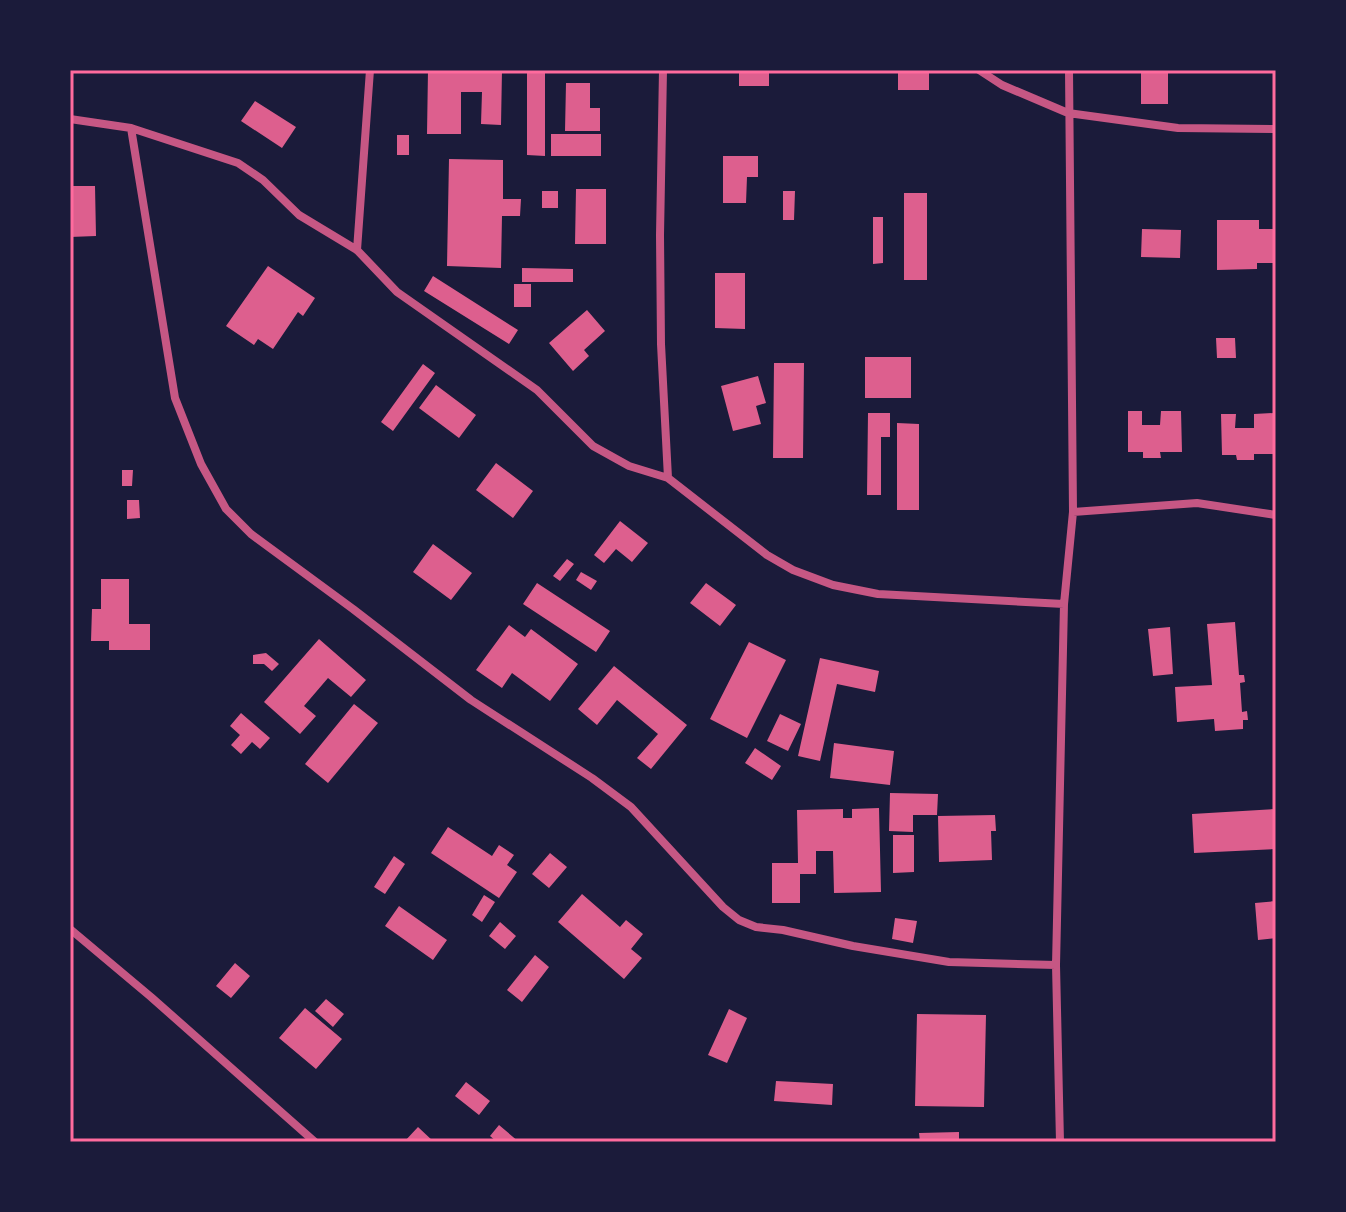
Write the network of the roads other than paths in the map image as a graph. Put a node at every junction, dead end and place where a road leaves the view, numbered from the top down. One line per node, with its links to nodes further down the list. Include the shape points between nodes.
1 (370, 70): 9 (street)
2 (663, 70): 10 (street, via 661,344)
3 (979, 70): 5 (street)
4 (1069, 70): 5 (street)
5 (1068, 113): 8 (street, via 1178,128); 11 (street)
6 (70, 119): 7 (street)
7 (131, 128): 9 (street, via 238,163 299,215); 15 (street, via 175,398 226,509 251,534 471,700 631,807 739,920 949,962)
8 (1276, 129)
9 (357, 250): 10 (street, via 397,292 537,390 593,446 629,466)
10 (668, 478): 13 (street, via 767,555 833,585 878,594)
11 (1073, 512): 12 (street, via 1197,503); 13 (street)
12 (1276, 515)
13 (1064, 604): 15 (street)
14 (70, 929): 16 (street)
15 (1056, 965): 17 (street)
16 (315, 1142)
17 (1060, 1142)

